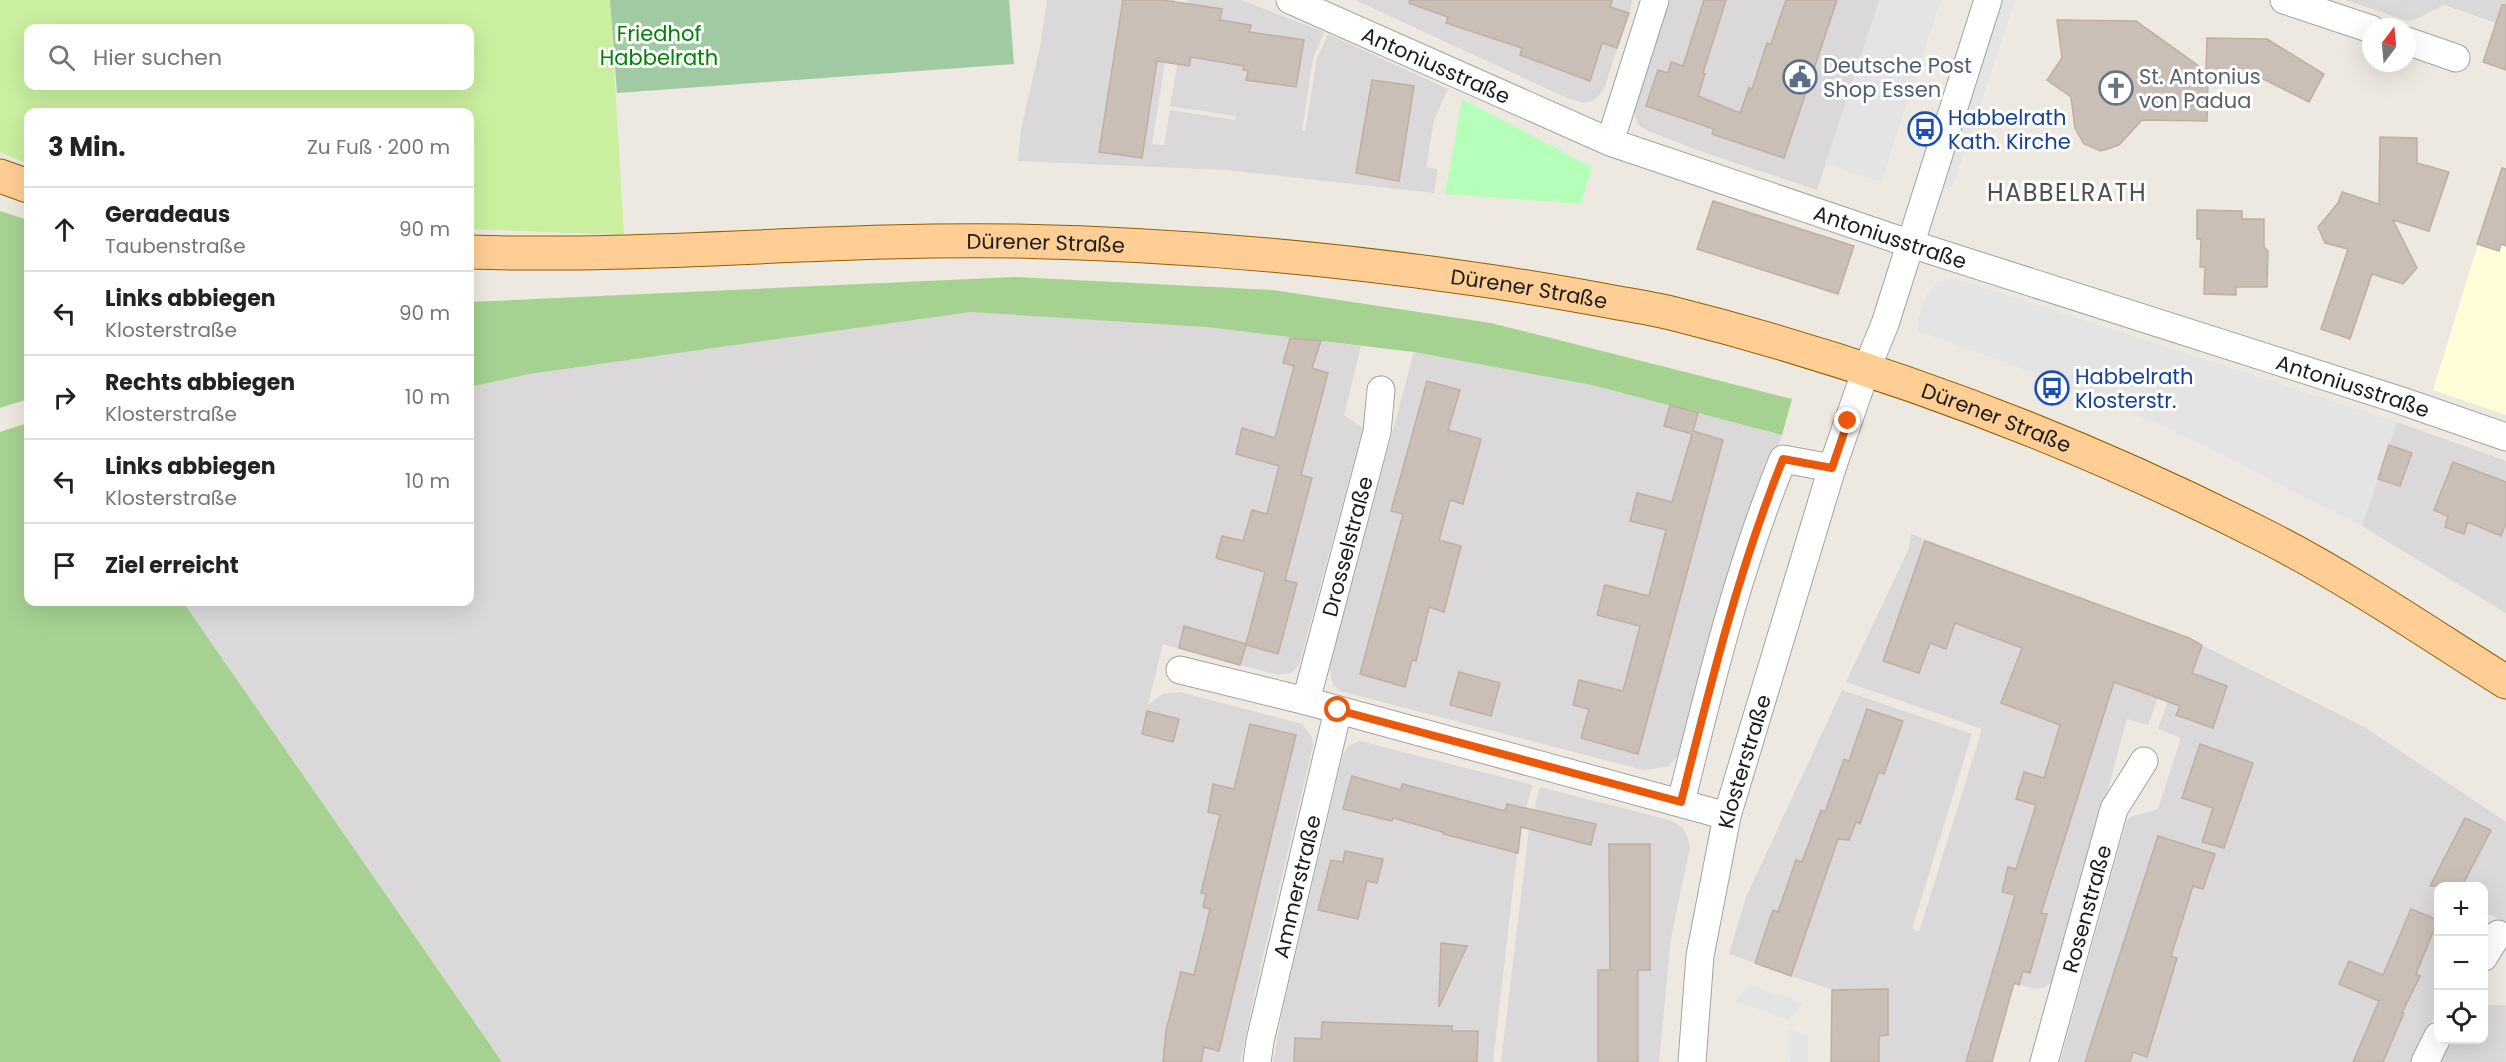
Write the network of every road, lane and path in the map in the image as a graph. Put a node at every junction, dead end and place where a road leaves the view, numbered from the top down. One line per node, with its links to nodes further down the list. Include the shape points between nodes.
1 (1290, 0): 8 (street, Antoniusstraße)
2 (1655, 0): 8 (street)
3 (1988, 0): 11 (street, Klosterstraße)
4 (2284, 0): 5 (street)
5 (2362, 26)
6 (2416, 44): 7 (street)
7 (2456, 58)
8 (1610, 142): 11 (street, Antoniusstraße)
9 (0, 176): 10 (main road)
10 (24, 185)
11 (1911, 244): 13 (street, Klosterstraße); 15 (street, Antoniusstraße)
12 (474, 252): 13 (main road, Dürener Straße, via 1010,241 1190,248 1407,269 1536,288 1667,312)
13 (1866, 370): 16 (street, Klosterstraße); 18 (main road, Dürener Straße, via 2063,441 2176,492 2302,557)
14 (1381, 390): 19 (street, Drosselstraße, via 1377,432)
15 (2506, 437)
16 (1832, 468): 22 (street, via 1783,459 1757,522 1717,656); 23 (street, Klosterstraße)
17 (1180, 670): 19 (street)
18 (2506, 682)
19 (1306, 701): 20 (street)
20 (1338, 710): 22 (street); 27 (street, Ammerstraße)
21 (2144, 762): 29 (street, Rosenstraße, via 2114,809)
22 (1681, 802): 23 (street)
23 (1727, 816): 28 (street, Klosterstraße, via 1700,956)
24 (2498, 934): 25 (street)
25 (2488, 950)
26 (2435, 1044): 30 (street)
27 (1257, 1062)
28 (1692, 1062)
29 (2044, 1062)
30 (2425, 1062)

